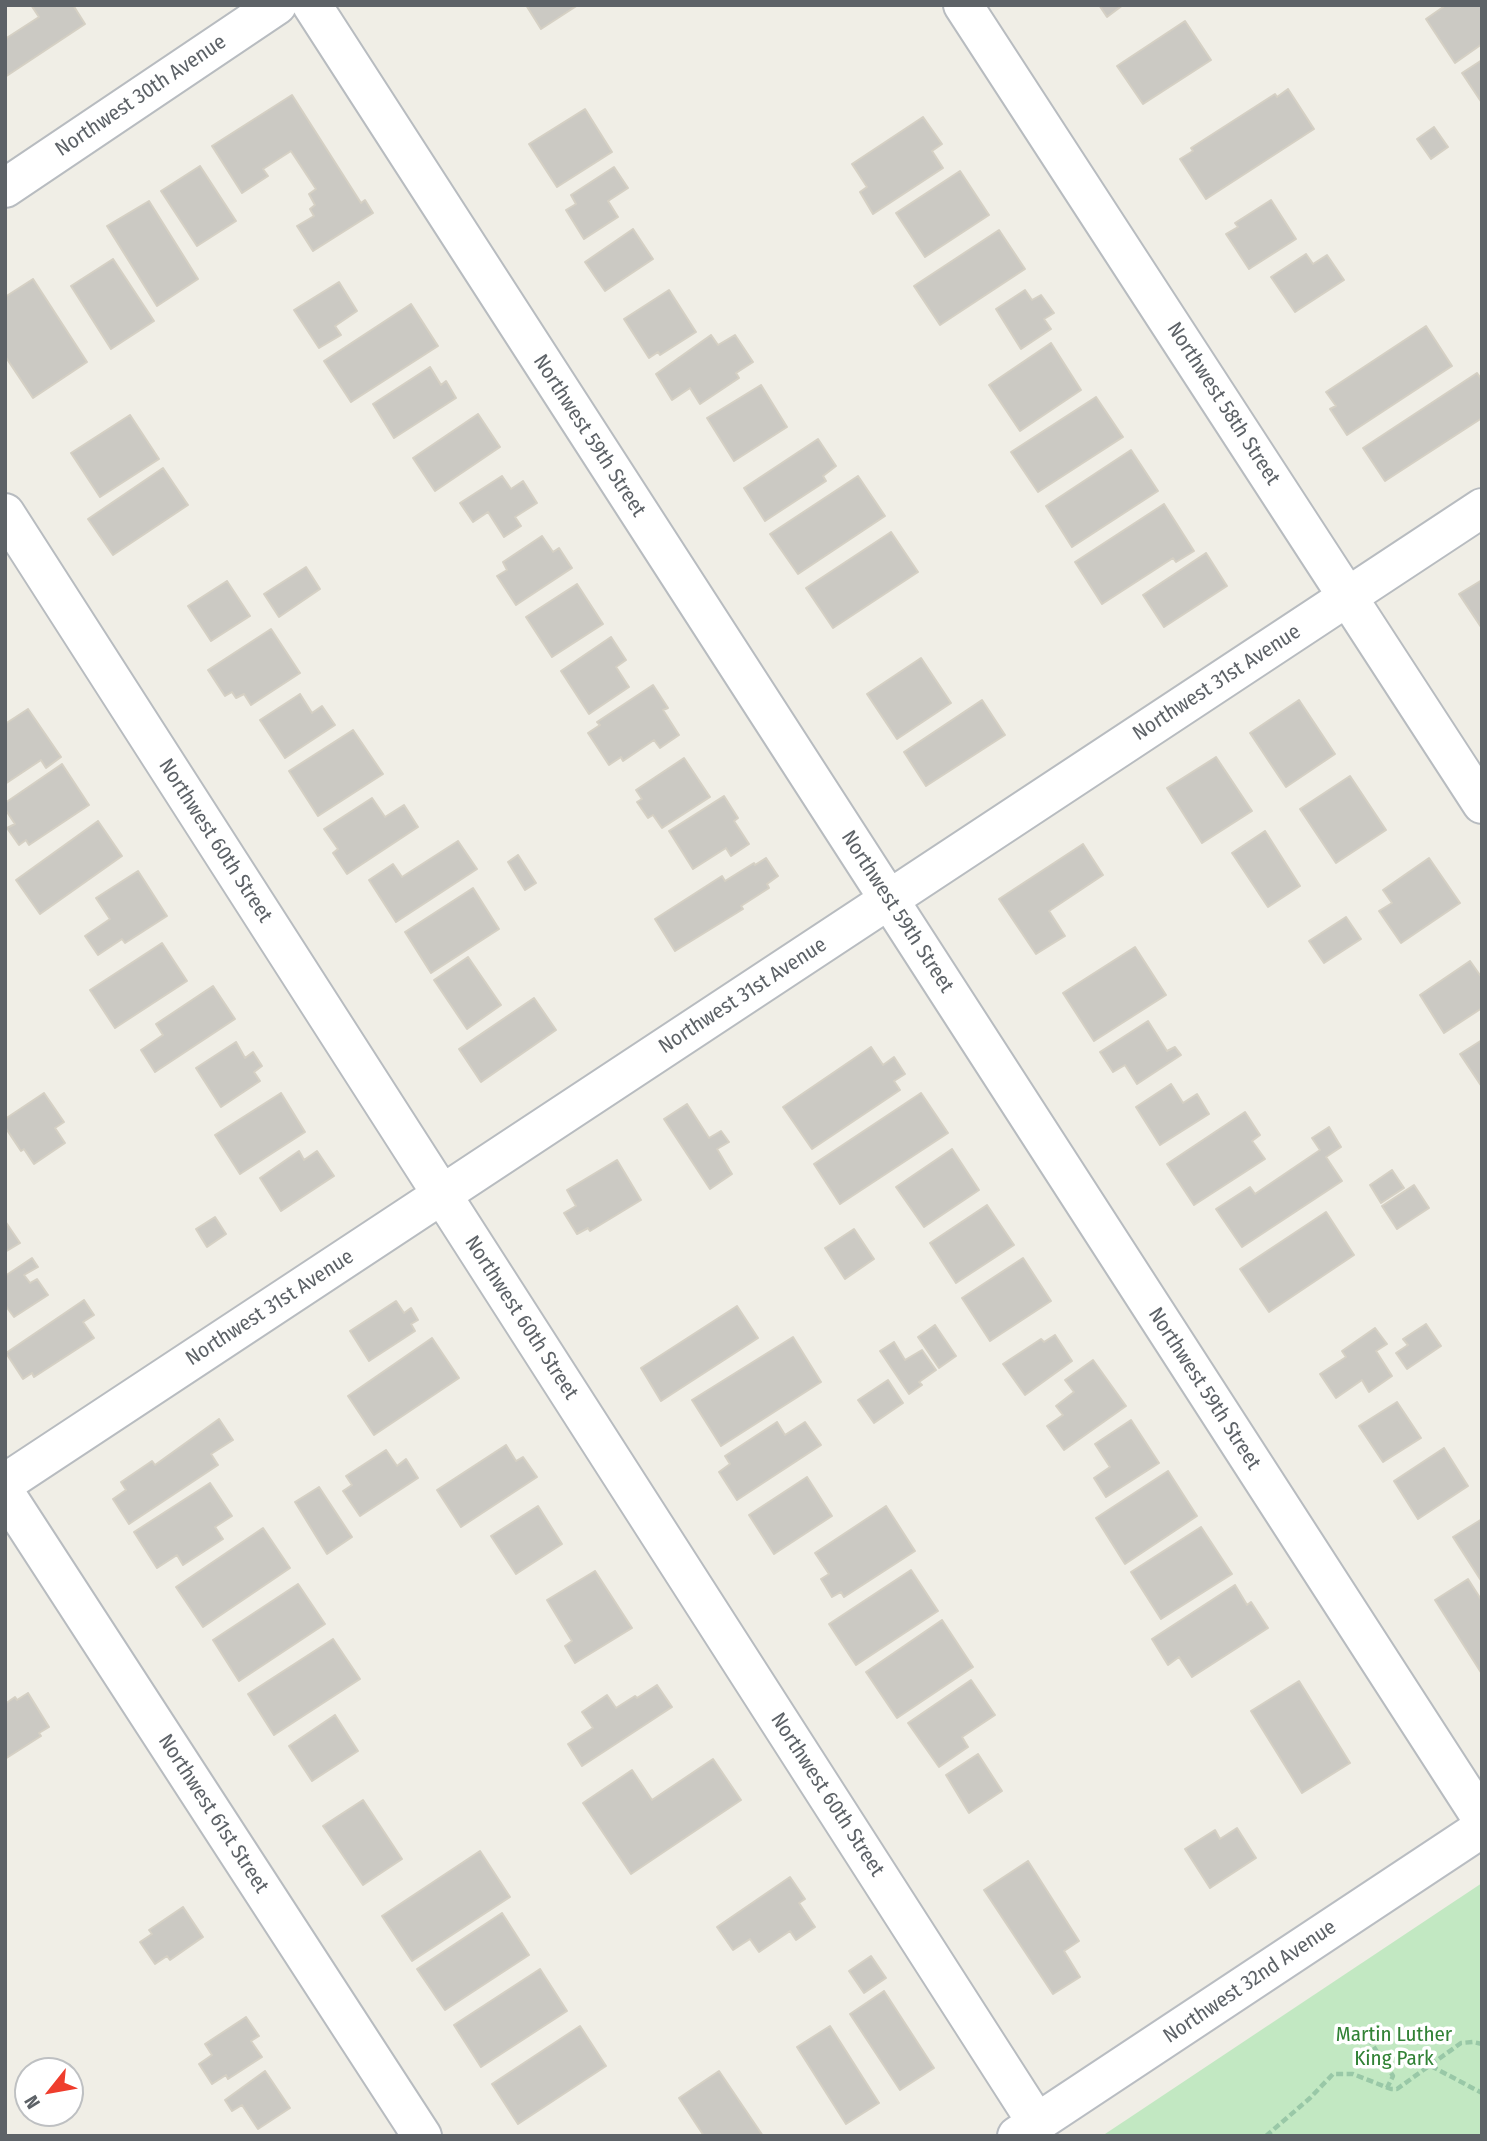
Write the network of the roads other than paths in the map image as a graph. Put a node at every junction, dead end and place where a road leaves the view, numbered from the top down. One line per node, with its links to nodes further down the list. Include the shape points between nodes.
1 (277, 5): 4 (street, Northwest 30th Avenue)
2 (312, 5): 9 (street, Northwest 59th Street)
3 (963, 5): 7 (street, Northwest 58th Street)
4 (5, 188)
5 (1482, 508): 7 (street, Northwest 31st Avenue)
6 (5, 513): 10 (street, Northwest 60th Street)
7 (1348, 596): 8 (street, Northwest 58th Street); 9 (street, Northwest 31st Avenue)
8 (1482, 804)
9 (889, 900): 10 (street, Northwest 31st Avenue); 13 (street, Northwest 59th Street)
10 (442, 1194): 11 (street, Northwest 31st Avenue); 15 (street, Northwest 60th Street)
11 (5, 1483)
12 (5, 1493): 16 (street, Northwest 61st Street)
13 (1482, 1819)
14 (1482, 1828): 15 (street, Northwest 32nd Avenue)
15 (1027, 2129)
16 (422, 2136)

